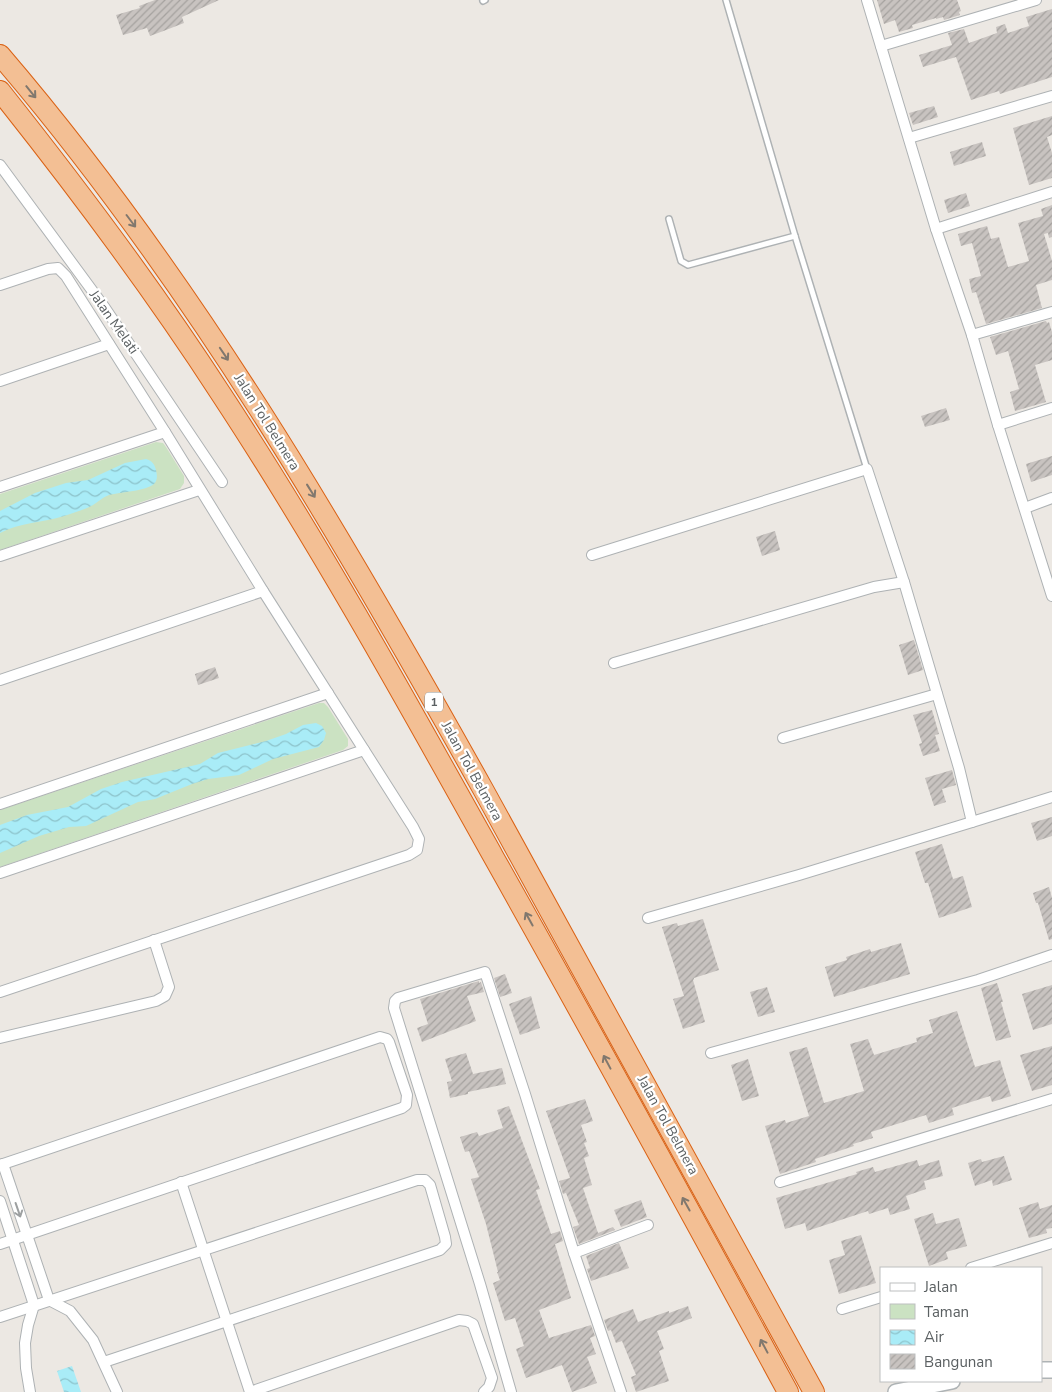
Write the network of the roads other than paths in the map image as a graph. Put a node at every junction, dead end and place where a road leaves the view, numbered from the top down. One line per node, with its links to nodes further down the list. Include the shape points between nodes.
1 (726, 0): 14 (lane)
2 (867, 0): 5 (street)
3 (1036, 0): 4 (street)
4 (1007, 4): 5 (street)
5 (882, 46): 9 (street)
6 (0, 55): 78 (highway, Jalan Tol Belmera / 1, one-way to 78, via 150,246 232,367 315,499 455,739)
7 (0, 91): 77 (highway, Jalan Tol Belmera / 1, one-way to 7, via 573,998 333,574 222,395 154,295 67,175)
8 (1052, 96): 9 (street)
9 (909, 138): 13 (street)
10 (0, 165): 24 (street, Jalan Melati, via 105,308)
11 (1052, 192): 13 (street)
12 (669, 218): 14 (lane, via 681,261 688,265)
13 (936, 228): 17 (street)
14 (796, 236): 23 (lane)
15 (0, 286): 18 (street, via 58,268)
16 (1052, 312): 17 (street)
17 (972, 335): 21 (street)
18 (109, 344): 19 (street); 22 (street)
19 (0, 381)
20 (1052, 408): 21 (street)
21 (998, 425): 28 (street)
22 (165, 432): 25 (street); 26 (street)
23 (867, 469): 29 (street); 31 (street)
24 (222, 482)
25 (0, 487)
26 (199, 490): 30 (street); 32 (street)
27 (1052, 498): 28 (street)
28 (1025, 508): 33 (street)
29 (592, 555)
30 (0, 556)
31 (904, 582): 34 (street, via 874,587); 37 (street)
32 (262, 592): 35 (street); 36 (street)
33 (1052, 596)
34 (614, 663)
35 (0, 680)
36 (328, 693): 39 (street); 41 (street)
37 (937, 694): 38 (street); 42 (street)
38 (783, 738)
39 (364, 750): 43 (street); 45 (street, via 412,827 418,839 417,850)
40 (1052, 797): 42 (street)
41 (0, 804)
42 (972, 822): 44 (street)
43 (0, 873)
44 (648, 918)
45 (154, 940): 47 (street); 48 (street, via 169,987 165,996)
46 (1052, 955): 49 (street, via 978,980)
47 (0, 992)
48 (0, 1036)
49 (711, 1053)
50 (1052, 1099): 53 (street)
51 (1, 1165): 52 (street, via 380,1037 387,1038 407,1094 402,1108); 56 (street, one-way to 56)
52 (180, 1182): 56 (street); 60 (street)
53 (780, 1182)
54 (0, 1201): 57 (street)
55 (648, 1225): 61 (street)
56 (27, 1235): 57 (street); 64 (street)
57 (12, 1239): 59 (street); 65 (street)
58 (1052, 1242): 62 (street)
59 (0, 1244)
60 (203, 1250): 64 (street); 68 (street); 68 (street, via 417,1180 426,1180 430,1185 445,1237 446,1244 440,1250)
61 (574, 1253): 75 (street, via 485,972 396,1000 394,1008); 76 (street)
62 (974, 1267)
63 (880, 1297): 66 (street)
64 (49, 1300): 65 (street); 69 (street, via 75,1316)
65 (34, 1305): 67 (street); 71 (street, via 25,1344)
66 (842, 1309)
67 (0, 1317)
68 (227, 1322): 69 (street); 73 (street)
69 (104, 1362): 72 (street)
70 (947, 1382): 79 (main road)
71 (27, 1391)
72 (117, 1392)
73 (250, 1392): 74 (street, via 458,1320 473,1324 492,1378)
74 (484, 1392)
75 (511, 1392)
76 (621, 1392)
77 (788, 1392)
78 (814, 1392)
79 (896, 1392)

